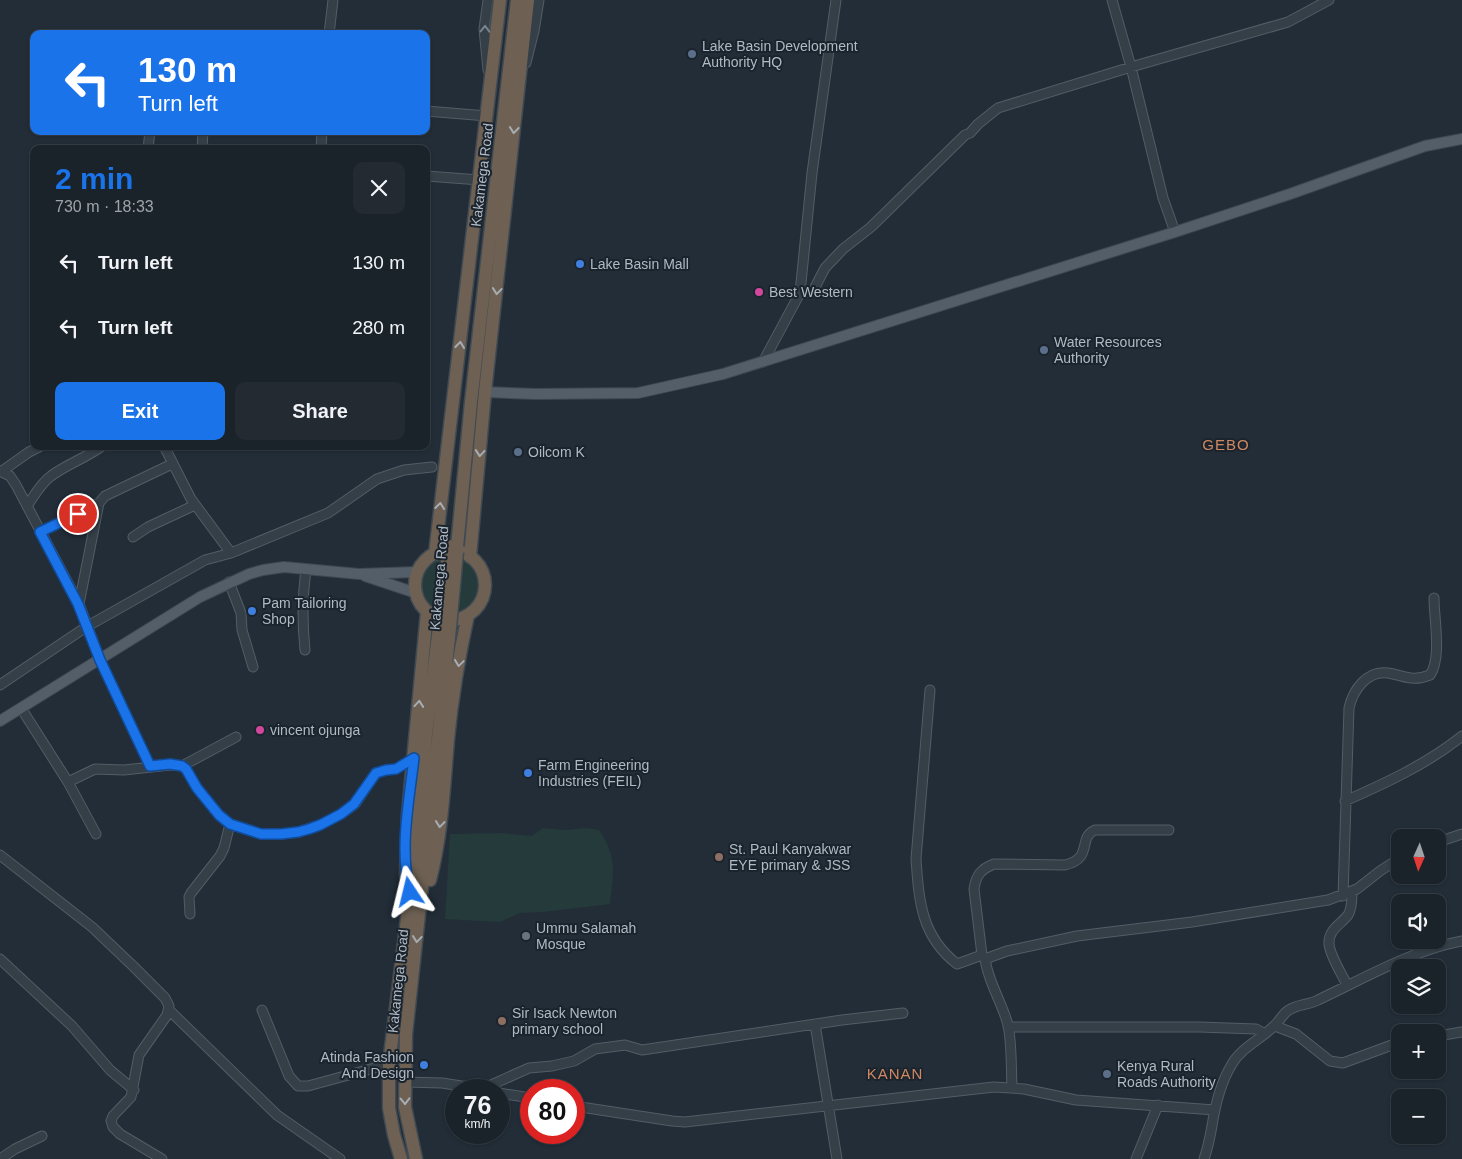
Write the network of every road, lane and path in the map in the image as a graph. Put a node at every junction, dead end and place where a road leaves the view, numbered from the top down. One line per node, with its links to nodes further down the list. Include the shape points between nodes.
1 (333, 0): 11 (street)
2 (488, 0): 13 (street, one-way to 2, via 484,29)
3 (500, 0): 13 (highway)
4 (512, 0): 69 (highway, Kakamega Road, bridge, via 487,183 426,735)
5 (517, 0): 69 (highway, Kakamega Road, bridge, via 472,392 450,628)
6 (528, 0): 14 (highway)
7 (539, 0): 14 (street)
8 (836, 0): 21 (street, via 812,173)
9 (1112, 0): 12 (street)
10 (1329, 0): 12 (street, via 1288,22)
11 (329, 30)
12 (1131, 67): 20 (street, via 1163,198); 21 (street, via 998,108 965,135 871,228 843,249 826,268 813,291)
13 (490, 93): 16 (highway)
14 (517, 95): 23 (highway, one-way to 23)
15 (430, 111): 16 (street)
16 (487, 116): 19 (highway)
17 (1462, 140): 20 (main road, via 1425,146)
18 (430, 176): 19 (street)
19 (480, 180): 36 (highway, one-way to 19)
20 (1175, 232): 22 (main road)
21 (800, 293): 22 (street)
22 (763, 362): 23 (main road, via 638,393)
23 (485, 392): 37 (highway, one-way to 37)
24 (32, 450): 29 (street)
25 (96, 450): 32 (street, via 50,476)
26 (166, 450): 27 (street)
27 (172, 464): 30 (street, via 105,496); 31 (street)
28 (432, 467): 35 (street, via 404,470 377,479 328,513)
29 (1, 471): 32 (street, via 10,476)
30 (99, 503): 33 (street); 44 (street)
31 (195, 505): 34 (street); 35 (street)
32 (27, 506): 33 (street)
33 (40, 532): 44 (street)
34 (133, 537)
35 (231, 553): 47 (street, via 205,560)
36 (434, 554): 37 (highway, via 452,550); 39 (highway, via 423,562)
37 (470, 557): 46 (highway, via 480,567 485,588 482,599)
38 (306, 569): 40 (main road); 41 (main road, via 284,567 263,570); 48 (street, via 302,608)
39 (417, 572): 40 (main road); 42 (highway)
40 (359, 574): 42 (main road)
41 (229, 582): 49 (main road); 50 (street, via 241,613 242,630)
42 (416, 593): 45 (highway)
43 (1434, 598): 61 (street, via 1436,649 1435,666 1430,675 1415,679 1390,674 1373,675 1361,683 1350,699)
44 (78, 604): 47 (street)
45 (427, 612): 46 (highway, via 447,620); 57 (highway, one-way to 45)
46 (468, 615): 69 (highway, one-way to 69, via 448,736 434,864 430,880)
47 (86, 627): 49 (street); 51 (street)
48 (305, 650)
49 (100, 660): 53 (main road); 58 (street)
50 (253, 667)
51 (0, 685)
52 (930, 690): 74 (street, via 916,859 922,913 943,953 957,964)
53 (21, 708): 54 (main road); 60 (street)
54 (0, 721)
55 (1462, 736): 61 (street, via 1429,760)
56 (236, 738): 59 (street)
57 (414, 758): 62 (street, via 396,769 376,773 354,804 320,825 298,832 261,834); 69 (highway, via 405,855 406,874)
58 (150, 766): 59 (street); 60 (street, via 124,770 95,769)
59 (182, 766): 62 (street, via 219,815)
60 (68, 782): 64 (street)
61 (1345, 802): 71 (street)
62 (230, 824): 72 (street, via 220,856 189,897)
63 (1169, 830): 74 (street, via 1094,830 1089,832 1078,861 1072,864 994,864 985,867 976,879 974,889)
64 (96, 834)
65 (1462, 834): 66 (street)
66 (1446, 839)
67 (0, 855): 77 (street, via 92,927 165,998)
68 (1391, 862): 70 (street)
69 (416, 891): 87 (highway); 89 (highway, Kakamega Road, one-way to 89)
70 (1352, 892): 71 (street); 76 (street, via 1348,914 1334,928 1329,942)
71 (1343, 896): 74 (street, via 1192,922 1077,936)
72 (190, 914)
73 (1462, 941): 76 (street, via 1423,950)
74 (983, 957): 82 (street)
75 (0, 959): 92 (street)
76 (1347, 985): 81 (street, via 1289,1010)
77 (169, 1010): 92 (street, via 140,1055); 100 (street, via 277,1115)
78 (262, 1010): 87 (street, via 289,1076 298,1086)
79 (904, 1014): 80 (street)
80 (815, 1024): 88 (street, via 642,1050 625,1045 595,1048 574,1060 529,1068); 94 (street)
81 (1274, 1026): 84 (street); 86 (street, via 1296,1034 1334,1063 1343,1063)
82 (1008, 1027): 84 (street, via 1199,1026 1256,1029); 91 (street)
83 (1462, 1032): 85 (street)
84 (1265, 1034): 96 (street, via 1233,1062)
85 (1446, 1035)
86 (1391, 1045)
87 (389, 1064): 101 (highway, via 389,1108)
88 (506, 1079)
89 (405, 1082): 90 (street); 102 (highway, Kakamega Road, one-way to 102, via 405,1108)
90 (445, 1083)
91 (1012, 1087): 93 (street, via 1076,1100); 94 (street)
92 (134, 1090): 99 (street, via 111,1117 112,1124 120,1134)
93 (1158, 1105): 96 (street); 104 (street)
94 (828, 1107): 95 (street, via 685,1122); 103 (street)
95 (585, 1108)
96 (1215, 1110): 105 (street)
97 (42, 1136): 98 (street)
98 (0, 1159)
99 (162, 1159)
100 (340, 1159)
101 (402, 1159)
102 (416, 1159)
103 (837, 1159)
104 (1136, 1159)
105 (1204, 1159)

